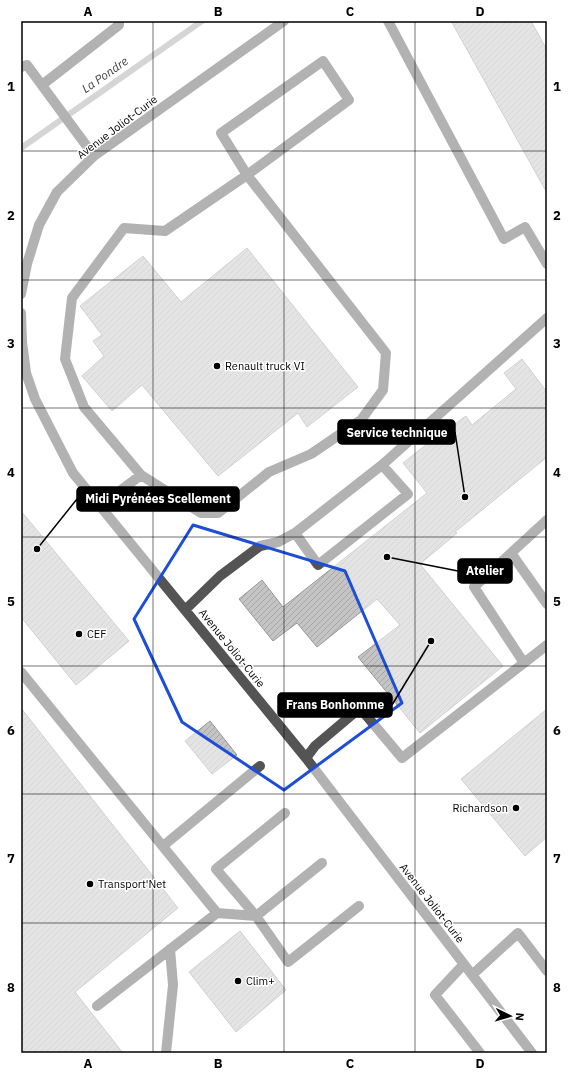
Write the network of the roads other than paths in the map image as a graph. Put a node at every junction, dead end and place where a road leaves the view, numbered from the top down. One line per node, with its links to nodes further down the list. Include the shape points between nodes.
1 (119, 21): 5 (street, via 119,25)
2 (284, 21): 6 (street, Avenue Joliot-Curie)
3 (388, 21): 9 (street, via 504,239 525,227)
4 (21, 67): 5 (street, via 27,65)
5 (42, 85): 6 (street)
6 (94, 156): 8 (street, Avenue Joliot-Curie, via 57,192 39,225)
7 (247, 175): 7 (street, via 221,133 323,61 349,100); 15 (street, via 165,231 124,228 72,298 65,359 84,407); 15 (street, via 386,353 383,390 360,420 311,454 269,472 218,513 201,512)
8 (24, 262): 10 (street, Avenue Joliot-Curie)
9 (547, 264)
10 (21, 294)
11 (21, 313): 13 (street, Avenue Joliot-Curie)
12 (547, 318): 14 (street)
13 (23, 373): 16 (street, Avenue Joliot-Curie, via 73,473)
14 (382, 466): 18 (street); 18 (street, via 408,494 318,565)
15 (141, 474): 16 (street)
16 (100, 506): 21 (street, Avenue Joliot-Curie)
17 (547, 520): 19 (street)
18 (295, 533): 21 (street, via 278,542 260,546 220,576)
19 (511, 553): 20 (street); 23 (street, via 474,587)
20 (547, 604)
21 (185, 610): 25 (street, Avenue Joliot-Curie)
22 (547, 645): 23 (street)
23 (524, 663): 25 (street, via 402,758 360,708 315,746)
24 (21, 672): 28 (street)
25 (306, 758): 34 (street, Avenue Joliot-Curie)
26 (260, 766): 28 (street)
27 (285, 813): 32 (street, via 216,869)
28 (163, 846): 31 (street)
29 (322, 863): 32 (street)
30 (359, 906): 32 (street, via 288,962)
31 (217, 913): 32 (street); 33 (street)
32 (256, 916)
33 (170, 949): 37 (street); 38 (street, via 173,985)
34 (464, 964): 36 (street, Avenue Joliot-Curie); 39 (street, via 435,995)
35 (547, 971): 36 (street, via 518,933)
36 (472, 975): 40 (street, Avenue Joliot-Curie)
37 (97, 1006)
38 (166, 1053)
39 (480, 1053)
40 (532, 1053)

